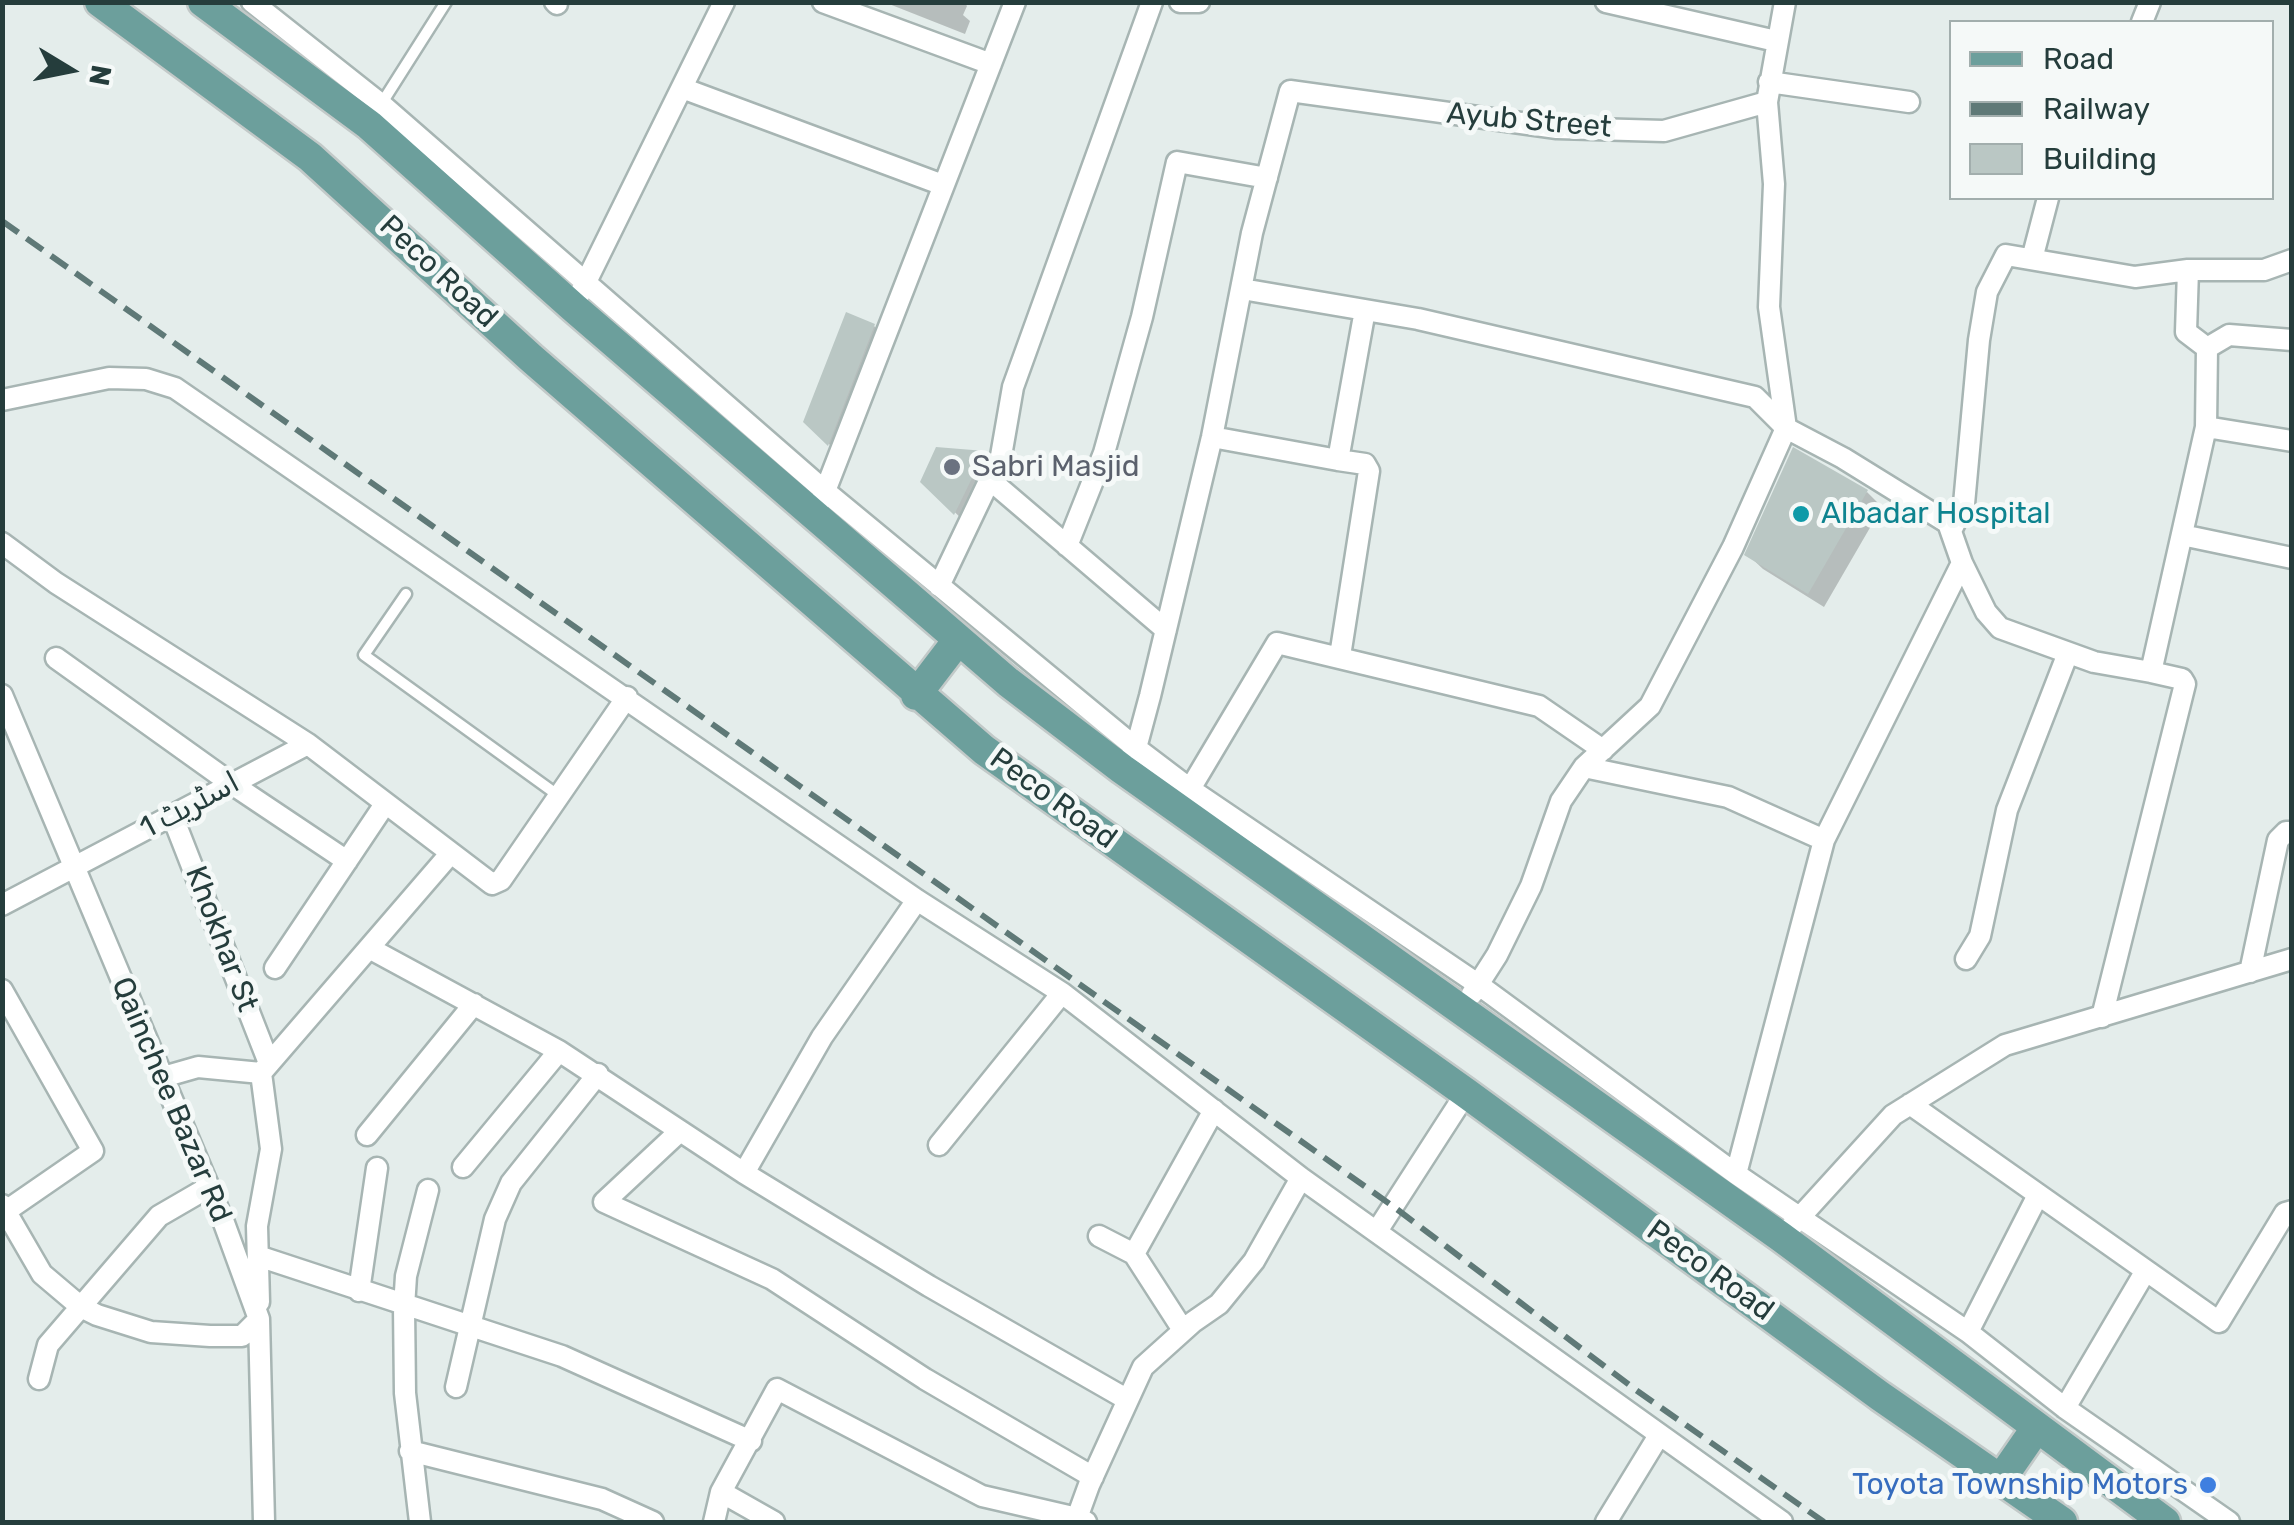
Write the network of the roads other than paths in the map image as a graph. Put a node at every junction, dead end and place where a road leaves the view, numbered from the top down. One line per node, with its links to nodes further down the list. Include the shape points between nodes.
1 (100, 2): 54 (main road, Peco Road, via 310,156)
2 (203, 2): 18 (main road, Peco Road)
3 (252, 2): 18 (street)
4 (446, 2): 18 (lane)
5 (724, 2): 15 (street)
6 (824, 2): 14 (street)
7 (1015, 2): 14 (street)
8 (1152, 2): 37 (street, via 1013,387 1000,456)
9 (1180, 2): 10 (street)
10 (1198, 2)
11 (1606, 2): 13 (street)
12 (1785, 2): 13 (street)
13 (1776, 40): 16 (street)
14 (991, 64): 20 (street)
15 (682, 88): 20 (street); 25 (street)
16 (1768, 92): 17 (street); 19 (street, Ayub Street, via 1664,131 1485,119 1290,91); 32 (street, via 1774,184 1769,306)
17 (1909, 102)
18 (375, 114): 25 (street); 27 (main road, Peco Road)
19 (1267, 178): 26 (street); 42 (street, via 1177,162 1104,452)
20 (944, 184): 38 (street)
21 (2047, 200): 22 (street)
22 (2032, 259): 24 (street, via 2134,278); 39 (street, via 2006,255 1987,292 1964,504)
23 (2292, 260): 24 (street, via 2264,270)
24 (2188, 270): 30 (street, via 2186,332)
25 (587, 280): 27 (street); 38 (street)
26 (1242, 289): 28 (street); 34 (street)
27 (574, 308): 38 (main road, Peco Road)
28 (1364, 310): 32 (street, via 1755,397); 36 (street)
29 (2292, 340): 30 (street, via 2229,335)
30 (2206, 348): 33 (street)
31 (2, 400): 55 (street, via 109,378 175,388)
32 (1786, 428): 39 (street, via 1844,458); 57 (street, via 1650,706)
33 (2206, 428): 35 (street); 40 (street)
34 (1212, 438): 36 (street); 47 (street)
35 (2292, 442)
36 (1338, 460): 50 (street, via 1365,464 1369,471)
37 (988, 478): 42 (street); 45 (street)
38 (820, 503): 45 (street); 48 (main road, Peco Road)
39 (1951, 531): 44 (street)
40 (2182, 535): 43 (street); 52 (street)
41 (2, 543): 56 (street)
42 (1067, 546): 47 (street)
43 (2292, 558)
44 (1962, 562): 49 (street, via 2000,628); 66 (street)
45 (939, 586): 58 (street)
46 (406, 594): 62 (lane, via 364,655)
47 (1166, 630): 58 (street)
48 (958, 640): 54 (main road); 58 (main road, Peco Road)
49 (2068, 652): 52 (street); 73 (street, via 2007,810 1980,936)
50 (1340, 656): 57 (street, via 1538,706); 61 (street, via 1278,643)
51 (56, 658): 60 (street)
52 (2151, 672): 81 (street, via 2185,684)
53 (2, 695): 69 (street, Qainchee Bazar Rd)
54 (916, 695): 86 (main road, Peco Road)
55 (627, 698): 62 (street); 70 (street)
56 (308, 744): 60 (street, اسٹریٹ 1); 63 (street)
57 (1602, 750): 59 (street)
58 (1129, 758): 61 (street); 79 (main road, Peco Road)
59 (1584, 767): 66 (street, via 1728,797); 79 (street, via 1561,801 1531,886)
60 (232, 784): 64 (street, اسٹریٹ 1); 68 (street)
61 (1190, 789): 79 (street)
62 (560, 797): 67 (street, via 497,884)
63 (385, 804): 67 (street); 68 (street)
64 (172, 815): 69 (street, اسٹریٹ 1); 83 (street, Khokhar St)
65 (2292, 832): 76 (street, via 2278,840)
66 (1824, 840): 95 (street)
67 (450, 854): 72 (street)
68 (347, 861): 75 (street)
69 (73, 868): 71 (street, اسٹریٹ 1); 85 (street, Qainchee Bazar Rd)
70 (917, 900): 78 (street); 94 (street, via 822,1037)
71 (2, 905)
72 (369, 948): 80 (street); 83 (street)
73 (1966, 959)
74 (2292, 959): 76 (street)
75 (275, 968)
76 (2250, 972): 81 (street)
77 (2, 990): 100 (street, via 93,1151)
78 (1062, 993): 88 (street); 91 (street)
79 (1470, 997): 95 (street); 102 (main road, Peco Road)
80 (474, 1004): 82 (street); 90 (street)
81 (2102, 1016): 87 (street, via 2006,1045)
82 (559, 1050): 84 (street); 93 (street)
83 (265, 1068): 85 (street, via 198,1067); 107 (street, Khokhar St, via 271,1149)
84 (598, 1074): 89 (street); 113 (street, via 511,1183 495,1219)
85 (162, 1076): 97 (street, Qainchee Bazar Rd)
86 (1466, 1093): 103 (street); 126 (main road, Peco Road)
87 (1910, 1104): 99 (street); 102 (street, via 1892,1115)
88 (1214, 1110): 96 (street); 106 (street)
89 (680, 1131): 94 (street); 125 (street, via 604,1202 772,1279 926,1380)
90 (367, 1136)
91 (939, 1145)
92 (377, 1168): 109 (street)
93 (463, 1168)
94 (744, 1174): 118 (street)
95 (1736, 1174): 102 (street)
96 (1302, 1178): 103 (street); 114 (street, via 1254,1260 1219,1304)
97 (209, 1187): 110 (street, via 159,1216); 112 (street, Qainchee Bazar Rd)
98 (428, 1190): 111 (street)
99 (2038, 1195): 108 (street); 115 (street)
100 (4, 1208): 105 (street)
101 (2292, 1211): 108 (street, via 2219,1322)
102 (1791, 1227): 115 (street); 120 (main road, Peco Road)
103 (1378, 1231): 121 (street)
104 (1099, 1236): 106 (street)
105 (11, 1244): 110 (street)
106 (1134, 1254): 114 (street)
107 (258, 1256): 109 (street); 112 (street, Khokhar St)
108 (2144, 1272): 119 (street)
109 (359, 1291): 111 (street)
110 (81, 1307): 112 (street, via 152,1332 210,1336 242,1336); 116 (street, via 48,1345)
111 (404, 1307): 113 (street); 123 (street)
112 (259, 1319): 132 (street, Qainchee Bazar Rd)
113 (468, 1327): 117 (street); 122 (street, via 562,1356)
114 (1183, 1330): 118 (street, via 1143,1367)
115 (1968, 1332): 119 (street)
116 (39, 1379)
117 (456, 1387)
118 (1128, 1400): 125 (street)
119 (2065, 1408): 124 (street)
120 (2037, 1427): 126 (main road); 128 (main road, Peco Road)
121 (1658, 1437): 129 (street); 137 (street)
122 (751, 1441): 127 (street); 130 (street, via 777,1389 982,1496)
123 (410, 1451): 133 (street); 134 (street, via 602,1499)
124 (2154, 1470): 128 (street); 131 (street)
125 (1093, 1477): 130 (street)
126 (2001, 1479): 139 (main road, Peco Road)
127 (721, 1492): 135 (street); 136 (street)
128 (2133, 1498): 140 (main road, Peco Road)
129 (1755, 1515): 138 (street)
130 (1082, 1520)
131 (2222, 1521)
132 (264, 1522)
133 (420, 1522)
134 (653, 1522)
135 (714, 1522)
136 (774, 1522)
137 (1606, 1522)
138 (1782, 1522)
139 (2062, 1522)
140 (2165, 1522)

